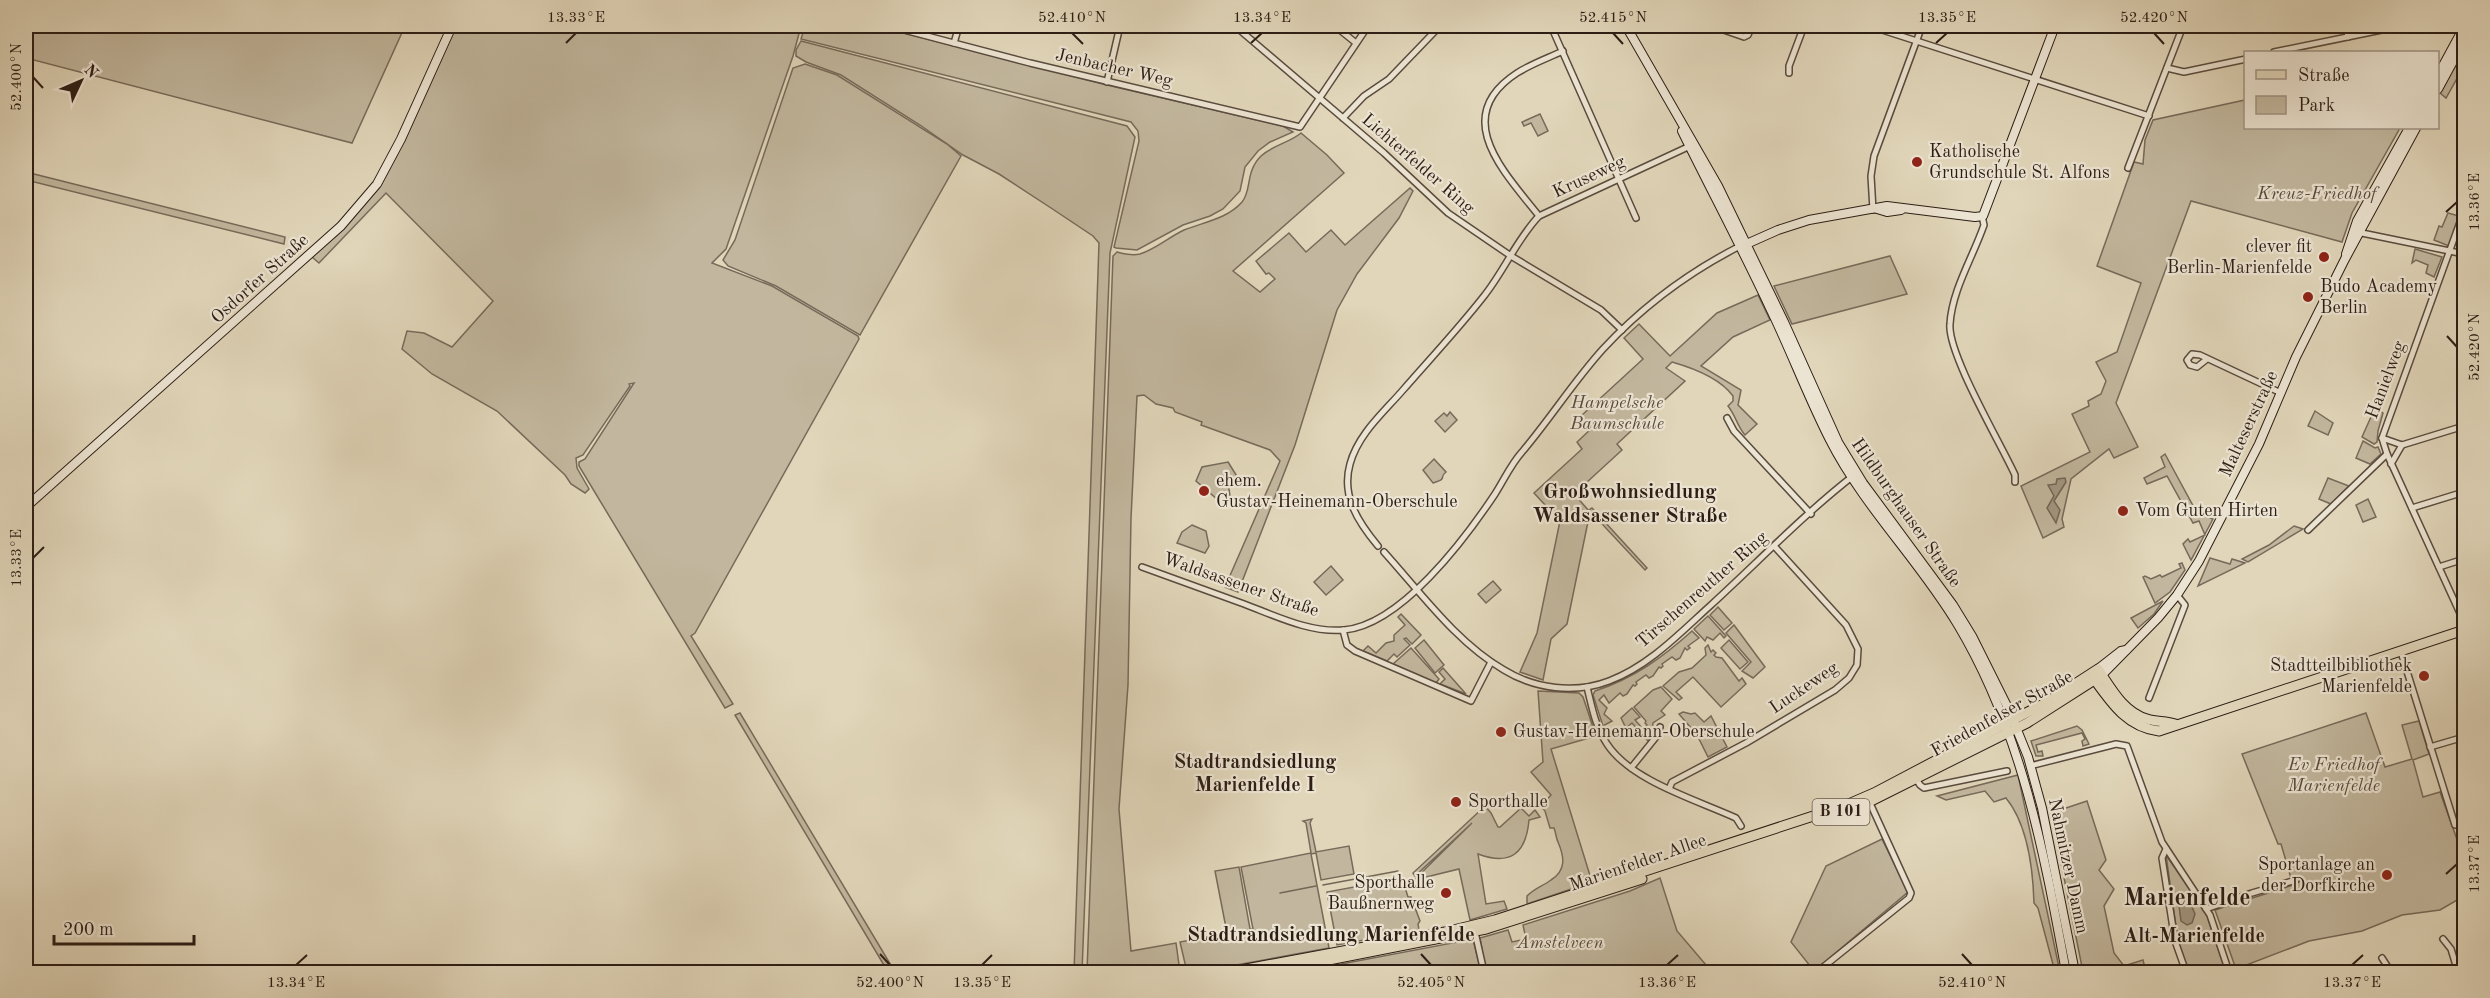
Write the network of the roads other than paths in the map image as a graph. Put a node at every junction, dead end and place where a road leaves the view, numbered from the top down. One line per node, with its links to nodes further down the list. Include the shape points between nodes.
1 (452, 26): 66 (main road, Osdorfer Straße, via 402,139 377,184 340,226)
2 (889, 26): 24 (street, Jenbacher Weg)
3 (959, 26): 24 (street)
4 (1120, 26): 33 (street)
5 (1235, 26): 35 (street, Lichterfelder Ring)
6 (1335, 26): 25 (street)
7 (1368, 26): 25 (street)
8 (1440, 26): 37 (street, via 1389,80 1362,98)
9 (1551, 26): 26 (street)
10 (1626, 26): 40 (main road, Hildburghauser Straße)
11 (1712, 26): 12 (street, via 1744,37)
12 (1752, 26)
13 (1804, 26): 30 (street)
14 (1870, 26): 23 (street)
15 (1922, 26): 23 (street)
16 (2055, 26): 32 (main road)
17 (2183, 26): 29 (street)
18 (2346, 26): 21 (street)
19 (2401, 26): 21 (street)
20 (2464, 27): 31 (main road)
21 (2348, 37): 27 (street)
22 (2464, 40): 34 (main road)
23 (1917, 41): 32 (street); 44 (street, via 1874,156 1871,176)
24 (954, 43): 33 (street, Jenbacher Weg)
25 (1356, 43): 35 (street)
26 (1563, 51): 43 (street); 46 (street, via 1503,83 1490,100 1485,116 1485,132 1495,158)
27 (2279, 51)
28 (2244, 58): 29 (street, via 2184,72)
29 (2167, 68): 36 (street)
30 (1789, 73)
31 (2439, 73)
32 (2036, 79): 36 (street); 47 (main road)
33 (1107, 82): 35 (street, Jenbacher Weg, via 1299,127)
34 (2439, 88)
35 (1319, 97): 37 (street, Lichterfelder Ring)
36 (2149, 116): 42 (street)
37 (1343, 118): 53 (street, Lichterfelder Ring, via 1434,202)
38 (2409, 129): 41 (main road, Malteserstraße)
39 (2415, 129): 41 (main road, Malteserstraße)
40 (1692, 145): 43 (street, Kruseweg); 50 (main road, Hildburghauser Straße)
41 (2395, 160): 49 (main road, Malteserstraße)
42 (2128, 168)
43 (1620, 179): 46 (street, Kruseweg); 48 (street)
44 (1875, 209): 47 (main road, via 1887,206); 50 (main road, via 1809,220)
45 (2464, 211): 51 (street, Hanielweg)
46 (1539, 216): 53 (street, Kruseweg)
47 (1982, 216): 64 (street, via 1984,225 1954,305 1951,335)
48 (1636, 218)
49 (2356, 231): 51 (street); 56 (main road, Malteserstraße)
50 (1743, 245): 54 (street, Waldsassener Straße, via 1677,284); 63 (main road, Hildburghauser Straße, via 1784,322)
51 (2451, 252): 52 (street); 59 (street, Hanielweg)
52 (2464, 254)
53 (1511, 256): 54 (street, Lichterfelder Ring, via 1600,310); 70 (street, via 1486,294 1372,425 1354,453 1347,482 1350,502)
54 (1622, 330): 76 (street, Waldsassener Straße, via 1521,452 1477,519)
55 (2207, 358): 56 (street)
56 (2281, 393): 77 (main road, Malteserstraße, via 2212,537)
57 (1727, 418): 68 (street, via 1734,431)
58 (2464, 426): 60 (street)
59 (2382, 438): 60 (street); 61 (street, Hanielweg)
60 (2402, 445): 62 (street)
61 (2387, 454): 62 (street, Hanielweg); 69 (street)
62 (2391, 464): 67 (street, Hanielweg)
63 (1854, 475): 68 (street, Tirschenreuther Ring); 86 (main road, Hildburghauser Straße, via 1953,605 1972,636)
64 (2015, 482)
65 (2464, 492): 67 (street)
66 (26, 507)
67 (2412, 508): 75 (street, Hanielweg)
68 (1810, 514): 71 (street, Tirschenreuther Ring)
69 (2308, 530)
70 (1378, 546)
71 (1775, 547): 84 (street, Tirschenreuther Ring, via 1661,650 1622,675); 94 (street, Luckeweg, via 1846,625 1858,649 1857,665 1835,690 1672,782)
72 (1384, 552): 76 (street, Tirschenreuther Ring)
73 (2464, 559): 75 (street)
74 (1142, 567): 79 (street, Waldsassener Straße, via 1298,624)
75 (2439, 567): 78 (street, Hanielweg)
76 (1417, 588): 79 (street, Waldsassener Straße, via 1380,618); 82 (street, Tirschenreuther Ring)
77 (2177, 595): 83 (main road, Friedenfelser Straße); 85 (street, via 2185,607)
78 (2463, 628): 80 (street, Hanielweg); 81 (main road)
79 (1343, 630): 82 (street, via 1347,645 1355,651 1471,701)
80 (2464, 642)
81 (2401, 652): 83 (main road, via 2159,731 2136,724 2115,707); 89 (street)
82 (1491, 662): 84 (street, Tirschenreuther Ring, via 1534,684)
83 (2097, 675): 86 (main road, Friedenfelser Straße / B 101)
84 (1587, 687): 91 (street, via 1600,732 1612,751)
85 (2149, 698)
86 (2011, 725): 90 (main road, Hildburghauser Straße); 93 (main road, Friedenfelser Straße / B 101)
87 (1660, 727): 91 (street)
88 (2464, 737): 89 (street)
89 (2430, 747): 96 (street, via 2455,825)
90 (2026, 767): 98 (street, via 2116,744 2127,746); 108 (main road, Nahmitzer Damm); 109 (main road, Nahmitzer Damm, via 2045,823)
91 (1631, 768): 94 (street)
92 (2007, 771): 93 (street, via 1924,788)
93 (1915, 776): 95 (main road, Marienfelder Allee / B 101)
94 (1669, 789): 97 (street, via 1736,818)
95 (1868, 799): 101 (main road, Marienfelder Allee / B 101, via 1607,891); 104 (main road, Marienfelder Allee / B 101, via 1495,920); 107 (street, via 1911,893)
96 (2464, 822)
97 (1742, 826)
98 (2166, 849): 100 (street); 110 (street, via 2162,858 2174,931)
99 (2296, 880): 100 (street)
100 (2206, 909): 111 (street)
101 (1475, 932): 105 (main road, Marienfelder Allee / B 101); 106 (street)
102 (2443, 939): 113 (street, via 2451,949)
103 (2382, 958): 112 (street)
104 (1230, 972)
105 (1268, 972)
106 (1484, 972)
107 (1817, 972)
108 (2066, 972)
109 (2075, 972)
110 (2186, 972)
111 (2229, 972)
112 (2391, 972)
113 (2458, 972)

